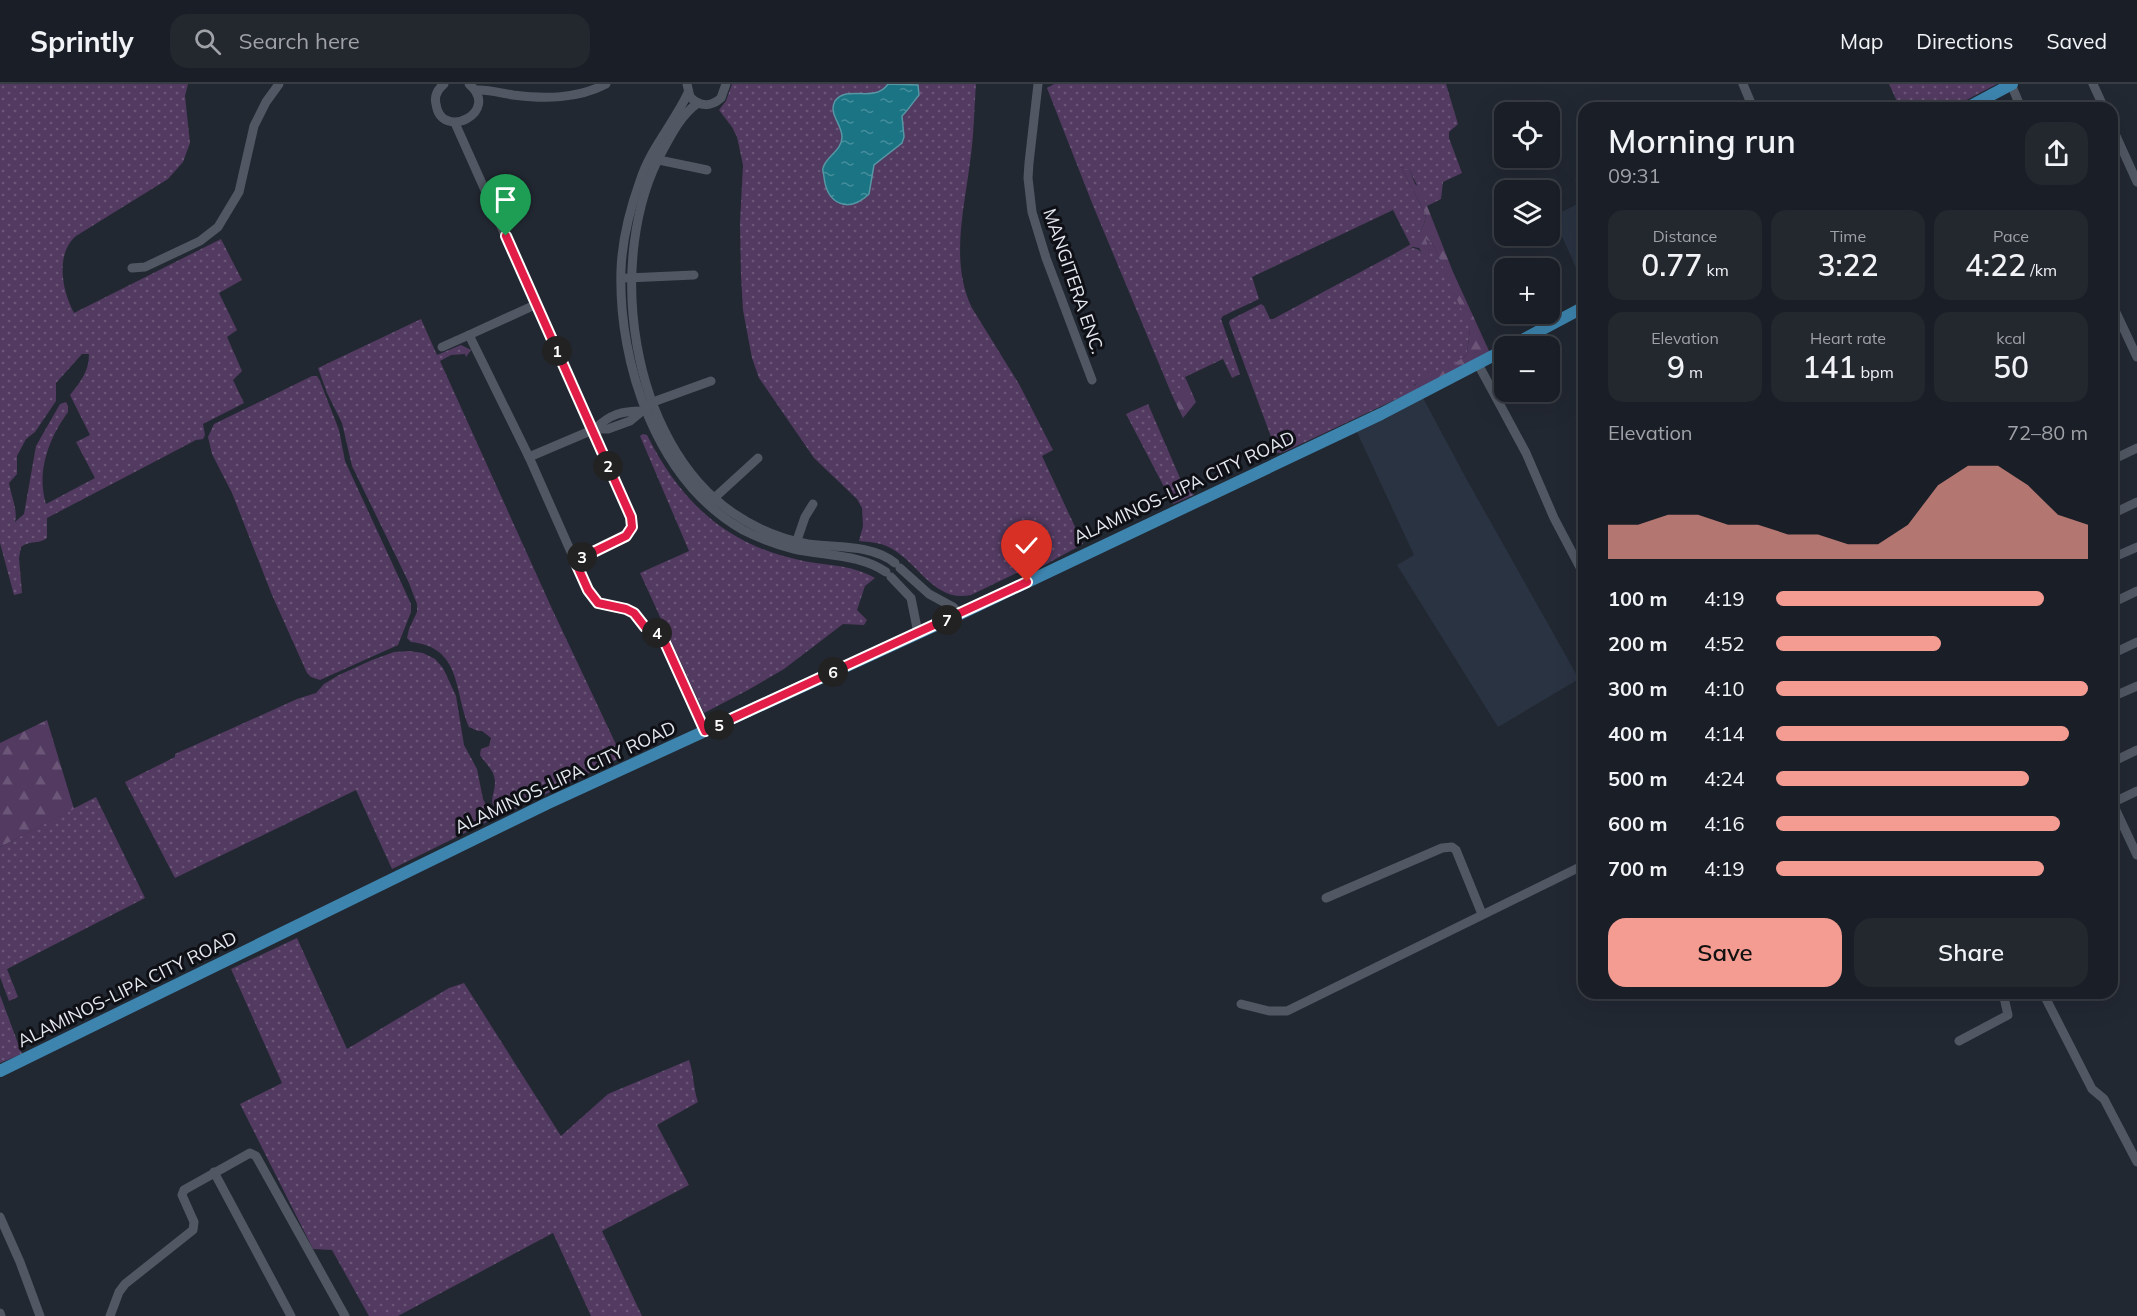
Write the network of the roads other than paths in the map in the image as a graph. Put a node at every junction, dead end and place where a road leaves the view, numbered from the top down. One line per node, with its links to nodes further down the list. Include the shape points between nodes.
1 (279, 84): 21 (street, via 254,126 239,192 218,226 200,241 145,267)
2 (444, 84): 16 (street, via 437,92 437,110)
3 (606, 84): 9 (street, via 565,97 530,97)
4 (726, 84): 15 (street, via 717,102)
5 (1038, 84): 33 (street, MANGITERA ENC., via 1028,178 1032,212)
6 (1743, 84): 11 (street)
7 (2011, 84): 12 (main road); 13 (street)
8 (2093, 84): 14 (street)
9 (472, 87): 16 (street, via 478,103 473,115)
10 (687, 88): 15 (street); 18 (street)
11 (1750, 102)
12 (1978, 102)
13 (2018, 102)
14 (2100, 102)
15 (698, 103): 18 (street, via 686,113)
16 (455, 123): 24 (street)
17 (2118, 140): 20 (street)
18 (653, 159): 19 (street); 23 (street)
19 (707, 170)
20 (2137, 182)
21 (132, 268)
22 (694, 275): 23 (street)
23 (626, 278): 35 (street)
24 (537, 304): 27 (street); 36 (street)
25 (1578, 310): 28 (main road)
26 (2118, 317): 31 (street)
27 (469, 335): 29 (street); 38 (street)
28 (1530, 336)
29 (442, 347)
30 (1494, 355): 32 (main road, ALAMINOS-LIPA CITY ROAD)
31 (2137, 357)
32 (1478, 364): 49 (street, via 1526,453); 54 (main road, ALAMINOS-LIPA CITY ROAD)
33 (1092, 380)
34 (711, 381): 35 (street)
35 (647, 407): 36 (street, via 604,419); 41 (street)
36 (593, 429): 38 (street); 48 (street, via 632,527 622,539)
37 (2137, 448): 39 (street)
38 (529, 457): 48 (street)
39 (2118, 457)
40 (758, 458): 41 (street)
41 (711, 501): 45 (street)
42 (2137, 502): 44 (street)
43 (813, 504): 45 (street)
44 (2118, 510)
45 (796, 545): 50 (street, via 885,556); 51 (street, via 859,560)
46 (2137, 547): 47 (street)
47 (2118, 555)
48 (575, 561): 60 (street, via 598,603 634,613 645,627 662,636)
49 (1578, 564)
50 (908, 575): 51 (street); 54 (street)
51 (892, 578): 55 (street, via 914,604)
52 (2137, 591): 53 (street)
53 (2118, 600)
54 (960, 614): 55 (main road, ALAMINOS-LIPA CITY ROAD)
55 (918, 633): 60 (main road, ALAMINOS-LIPA CITY ROAD)
56 (2137, 642): 57 (street)
57 (2118, 651)
58 (2137, 686): 59 (street)
59 (2118, 695)
60 (705, 731): 75 (main road, ALAMINOS-LIPA CITY ROAD, via 546,804)
61 (2137, 750): 62 (street)
62 (2118, 759)
63 (2137, 791): 64 (street)
64 (2118, 799)
65 (2118, 812): 66 (street)
66 (2133, 838): 67 (street)
67 (2137, 855)
68 (1578, 868): 70 (street)
69 (1326, 898): 70 (street, via 1452,847)
70 (1482, 914): 73 (street, via 1287,1011)
71 (2004, 999): 74 (street, via 2008,1015)
72 (2046, 999): 76 (street, via 2092,1089 2104,1099)
73 (1240, 1004)
74 (1959, 1041)
75 (0, 1071)
76 (2137, 1162)
77 (214, 1172): 80 (street, via 182,1192 194,1222 193,1230 125,1284); 81 (street); 82 (street, via 242,1156 256,1156)
78 (0, 1217): 79 (street)
79 (40, 1316)
80 (110, 1316)
81 (291, 1316)
82 (345, 1316)

